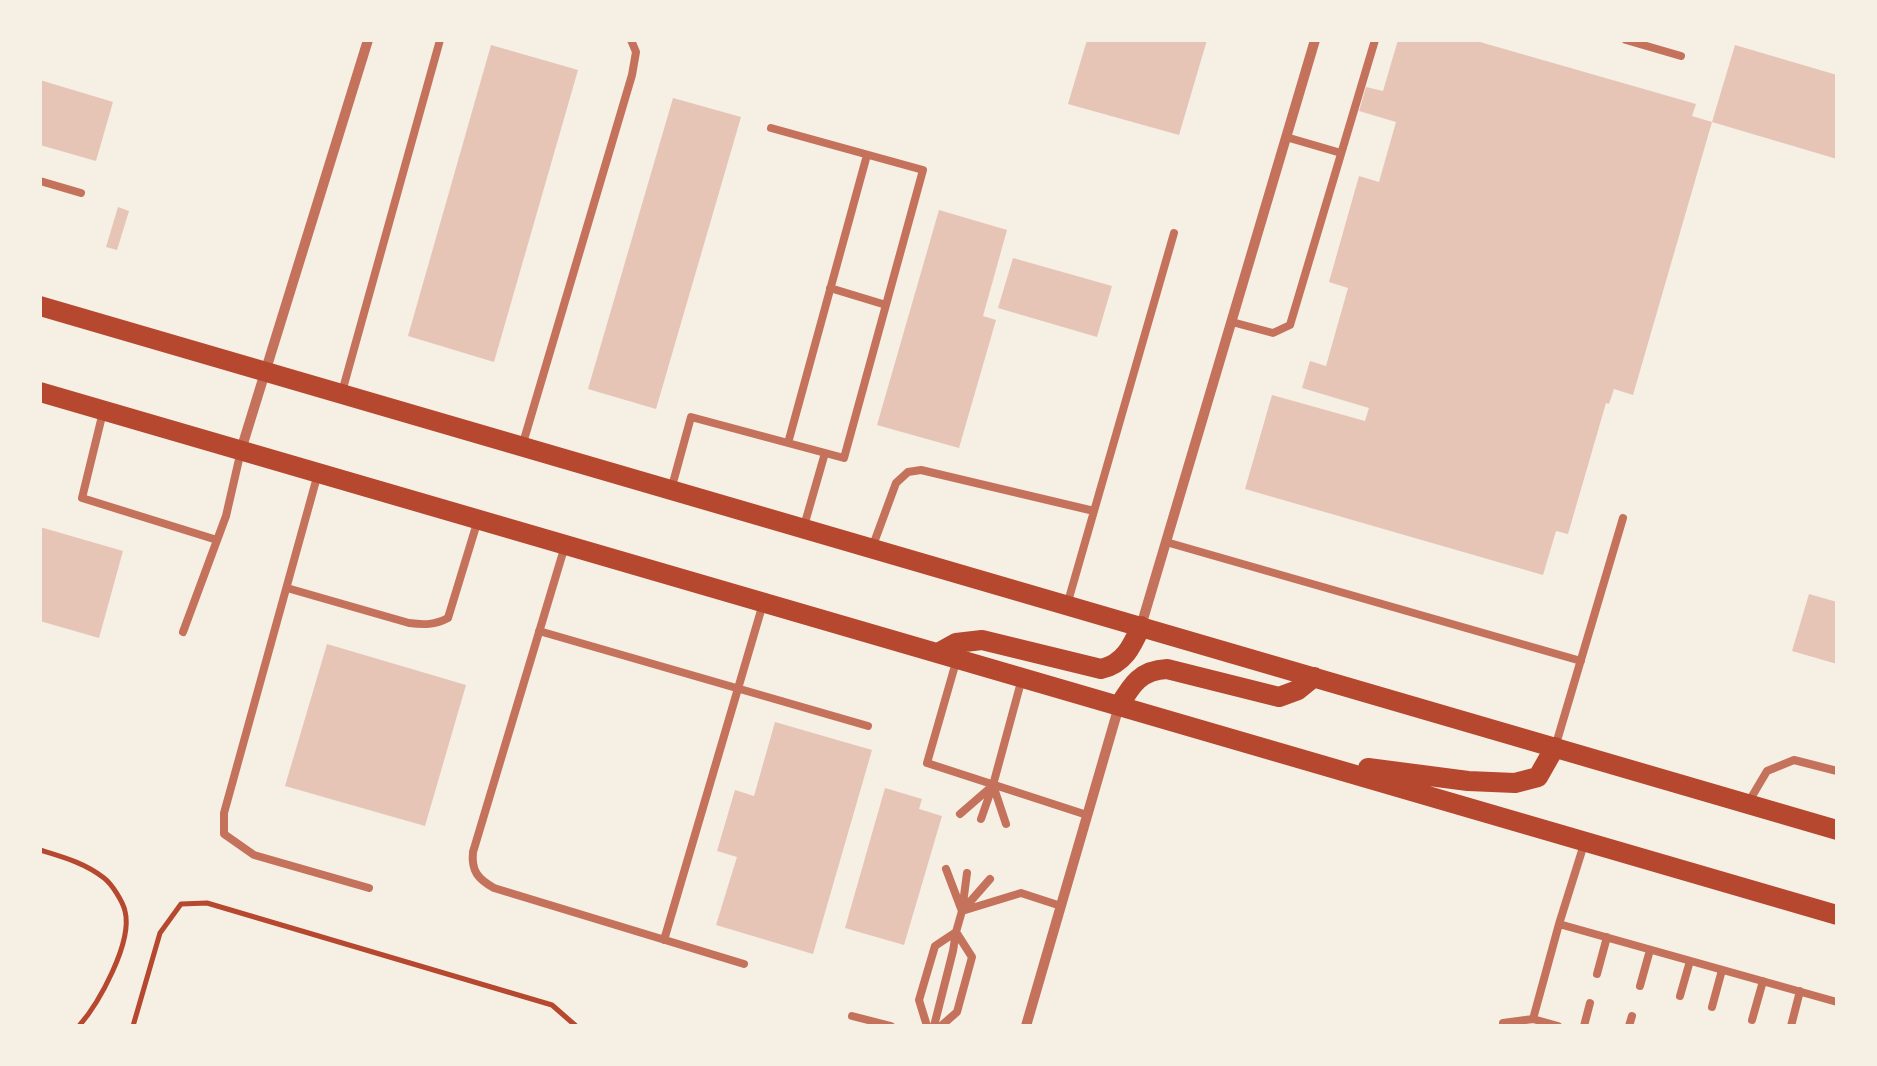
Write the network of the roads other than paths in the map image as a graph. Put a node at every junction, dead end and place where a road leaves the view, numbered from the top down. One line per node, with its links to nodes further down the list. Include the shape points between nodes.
1 (368, 40): 19 (street)
2 (440, 40): 21 (lane)
3 (631, 40): 24 (lane, via 632,75)
4 (1315, 40): 9 (street)
5 (1375, 40): 10 (lane)
6 (1626, 40): 7 (lane)
7 (1681, 56)
8 (772, 128): 11 (lane)
9 (1286, 137): 10 (lane); 18 (street)
10 (1341, 152): 18 (lane, via 1290,325 1273,332)
11 (867, 154): 15 (lane); 16 (lane, via 923,170)
12 (40, 180): 13 (lane)
13 (82, 193)
14 (1174, 233): 29 (lane)
15 (830, 288): 16 (lane); 23 (lane)
16 (886, 305): 26 (lane, via 844,458)
17 (40, 306): 19 (main road)
18 (1232, 322): 34 (street)
19 (264, 372): 21 (main road); 25 (street)
20 (40, 392): 22 (main road)
21 (341, 394): 24 (main road)
22 (104, 410): 25 (main road); 33 (lane, via 82,498)
23 (788, 443): 26 (lane); 28 (lane, via 691,418)
24 (522, 446): 28 (main road)
25 (241, 450): 27 (main road); 33 (lane)
26 (825, 453): 32 (lane)
27 (318, 473): 31 (main road); 37 (lane)
28 (671, 490): 32 (main road)
29 (1094, 511): 36 (lane, via 908,472 896,483); 39 (lane)
30 (1623, 518): 44 (lane)
31 (478, 519): 35 (main road); 37 (lane, via 448,618 438,623 409,623)
32 (803, 528): 36 (main road)
33 (218, 540): 41 (lane)
34 (1166, 542): 40 (street); 44 (lane)
35 (565, 544): 38 (main road); 42 (lane)
36 (872, 548): 39 (main road)
37 (287, 588): 64 (lane, via 224,813 224,834 254,855)
38 (764, 602): 43 (main road); 47 (lane)
39 (1067, 605): 40 (main road)
40 (1141, 626): 43 (main road, via 1131,649 1102,669 982,640 956,643); 45 (main road)
41 (183, 632)
42 (539, 632): 47 (lane); 71 (lane, via 473,852 476,874 494,888)
43 (948, 655): 46 (main road); 53 (lane, via 927,764)
44 (1581, 661): 50 (lane)
45 (1314, 676): 48 (main road, via 1279,697 1167,668 1142,674); 50 (main road)
46 (1022, 677): 48 (main road); 53 (lane)
47 (738, 689): 49 (lane); 71 (lane)
48 (1119, 706): 51 (main road); 56 (street)
49 (868, 726)
50 (1555, 748): 51 (main road, via 1538,777 1514,783); 54 (main road)
51 (1302, 759): 60 (main road)
52 (1837, 772): 54 (lane, via 1794,760 1767,771)
53 (993, 785): 55 (lane); 56 (lane); 57 (lane); 58 (lane)
54 (1748, 804): 59 (main road)
55 (960, 814)
56 (1088, 815): 65 (street)
57 (981, 819)
58 (1006, 824)
59 (1837, 830)
60 (1585, 842): 67 (main road); 68 (lane)
61 (946, 869): 66 (lane)
62 (966, 873): 66 (lane)
63 (990, 879): 66 (lane)
64 (369, 888)
65 (1061, 906): 66 (lane, via 1021,893); 91 (street)
66 (962, 911): 69 (lane)
67 (1837, 915)
68 (1559, 924): 70 (lane); 86 (lane)
69 (956, 932): 89 (lane); 89 (lane, via 935,946 919,1000); 90 (lane, via 972,957 957,1012)
70 (1607, 938): 72 (lane); 76 (lane)
71 (664, 940): 74 (lane)
72 (1650, 950): 73 (lane); 78 (lane)
73 (1690, 960): 75 (lane); 80 (lane)
74 (744, 964)
75 (1722, 970): 77 (lane); 83 (lane)
76 (1597, 974)
77 (1763, 981): 79 (lane); 87 (lane)
78 (1640, 986)
79 (1800, 991): 81 (lane); 96 (lane)
80 (1680, 996)
81 (1837, 1002)
82 (1590, 1003): 94 (lane)
83 (1712, 1006)
84 (852, 1016): 88 (lane)
85 (1632, 1016): 95 (lane)
86 (1533, 1019): 92 (lane); 93 (lane)
87 (1752, 1020)
88 (890, 1026)
89 (930, 1026)
90 (941, 1026)
91 (1026, 1026)
92 (1502, 1026)
93 (1558, 1026)
94 (1584, 1026)
95 (1630, 1026)
96 (1791, 1026)

